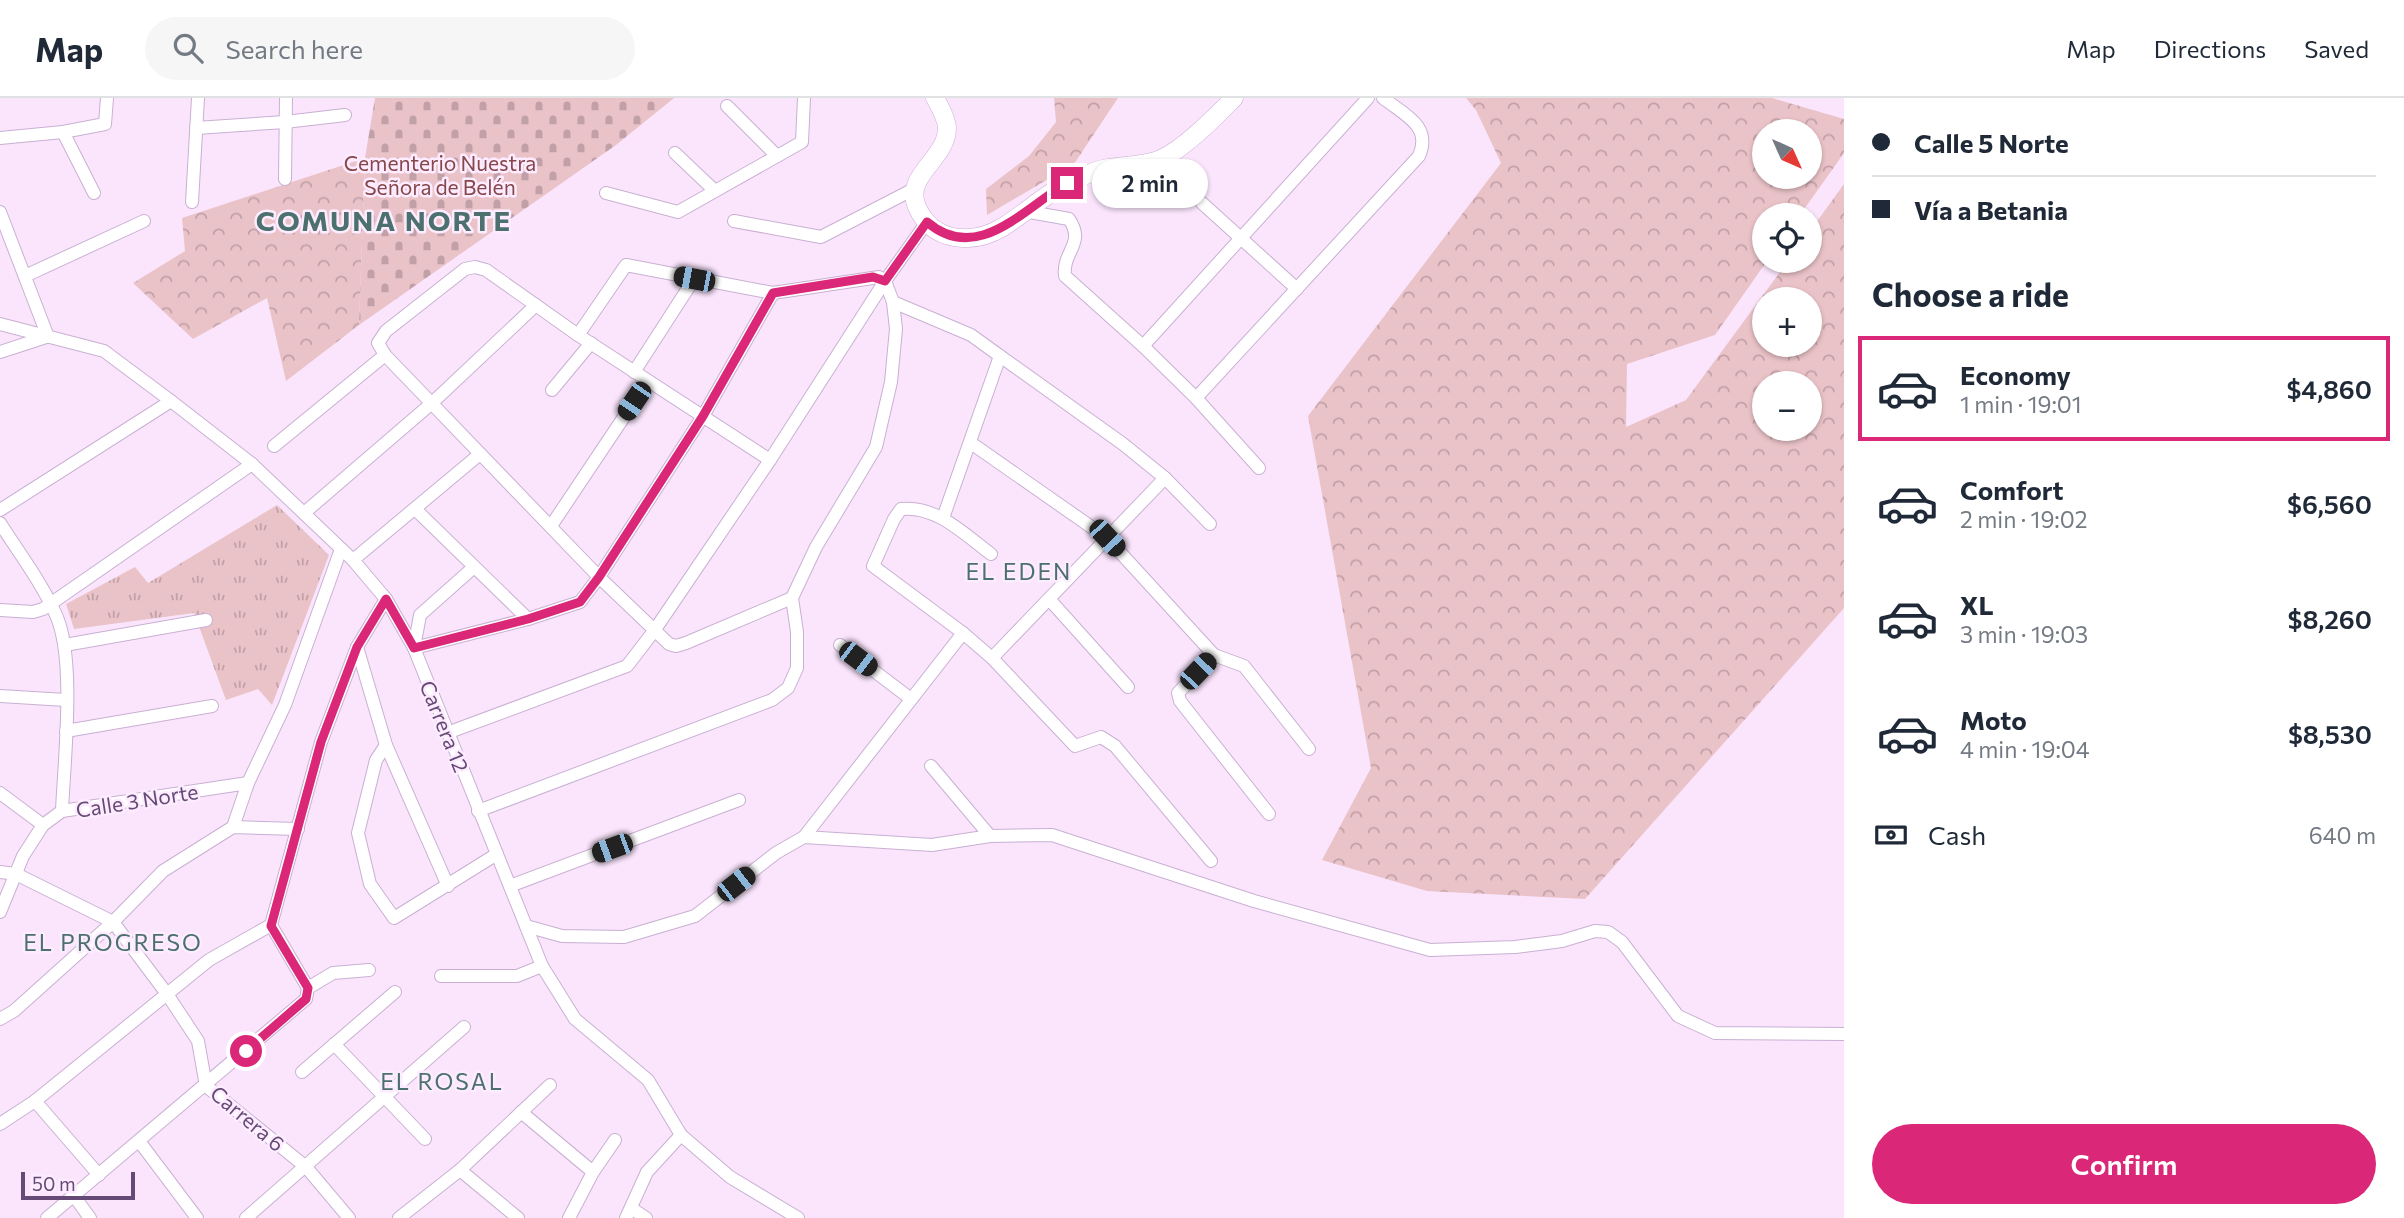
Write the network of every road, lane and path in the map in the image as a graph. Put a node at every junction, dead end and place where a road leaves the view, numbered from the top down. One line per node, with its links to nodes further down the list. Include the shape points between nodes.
1 (107, 98): 13 (street, via 105,124)
2 (198, 98): 12 (street)
3 (286, 98): 11 (street)
4 (804, 98): 16 (street, via 802,142)
5 (935, 98): 18 (street, via 947,127 944,144)
6 (1234, 98): 24 (street, via 1160,160 1091,172)
7 (1368, 98): 29 (street)
8 (1383, 98): 33 (street, via 1420,127 1425,144)
9 (727, 106): 16 (street)
10 (345, 115): 11 (street)
11 (285, 122): 12 (street); 17 (street)
12 (196, 128): 22 (street)
13 (63, 132): 14 (street); 20 (street)
14 (0, 138)
15 (675, 153): 19 (street)
16 (778, 156): 19 (street)
17 (285, 179)
18 (914, 189): 27 (street, via 821,237); 28 (street, via 916,206)
19 (715, 191): 21 (street, via 678,212)
20 (94, 193)
21 (606, 193)
22 (192, 202)
23 (1202, 203): 29 (street)
24 (1024, 211): 28 (street, via 981,237 946,236); 41 (street, via 1069,219 1077,237 1064,264 1065,276)
25 (0, 212): 30 (street)
26 (144, 220): 30 (street)
27 (734, 221)
28 (927, 222): 32 (street)
29 (1241, 239): 33 (street); 41 (street)
30 (25, 276): 39 (street)
31 (694, 279): 34 (street); 38 (street, via 626,265); 45 (street)
32 (885, 281): 34 (street, via 873,277); 35 (street); 55 (street)
33 (1297, 289): 48 (street)
34 (773, 293): 51 (street)
35 (893, 302): 44 (street, via 971,335); 72 (street, via 896,329 891,382 876,447 816,547)
36 (536, 305): 38 (street); 43 (street, via 486,270 465,269 386,331 377,343); 50 (street)
37 (0, 324): 39 (street, Carrera 12)
38 (578, 335): 40 (street)
39 (48, 337): 42 (street); 49 (street, Carrera 12, via 104,351)
40 (591, 344): 45 (street); 47 (street)
41 (1143, 346): 48 (street)
42 (0, 352)
43 (385, 355): 50 (street); 53 (street)
44 (1000, 356): 52 (street); 58 (street)
45 (634, 372): 46 (street)
46 (648, 381): 51 (street); 65 (street)
47 (552, 390)
48 (1196, 398): 57 (street)
49 (172, 401): 56 (street, Carrera 12); 60 (street)
50 (432, 403): 54 (street); 61 (street)
51 (703, 416): 55 (street); 71 (street)
52 (971, 443): 62 (street); 66 (street)
53 (274, 446)
54 (480, 454): 59 (street); 65 (street)
55 (770, 460): 79 (street)
56 (252, 464): 61 (street, Carrera 12); 75 (street)
57 (1259, 468)
58 (1165, 478): 64 (street); 66 (street)
59 (415, 509): 69 (street); 70 (street)
60 (0, 510)
61 (304, 513): 67 (street, Carrera 12)
62 (943, 518): 68 (street); 80 (street, via 915,508 901,509 873,566)
63 (0, 523): 75 (street)
64 (1210, 524)
65 (551, 526): 71 (street)
66 (1107, 538): 74 (street); 85 (street)
67 (341, 549): 69 (street, Carrera 12); 97 (street, via 285,705)
68 (991, 554)
69 (353, 560): 73 (street, Carrera 12)
70 (474, 567): 77 (street); 84 (street, via 420,615)
71 (599, 577): 77 (street, via 580,602); 79 (street)
72 (792, 598): 79 (street, via 676,646); 101 (street, via 797,668 788,688 772,699)
73 (386, 599): 83 (street); 84 (street, Carrera 12)
74 (1049, 599): 86 (street); 87 (street)
75 (50, 603): 76 (street, via 33,612); 81 (street)
76 (0, 610)
77 (528, 619): 84 (street)
78 (206, 620): 81 (street)
79 (654, 631): 93 (street, via 627,666)
80 (963, 633): 86 (street); 89 (street)
81 (65, 645): 90 (street)
82 (840, 645): 89 (street)
83 (357, 647): 94 (street); 105 (street, via 321,742)
84 (414, 648): 93 (street, Carrera 12)
85 (1214, 655): 95 (street, via 1244,666); 102 (street, via 1178,693 1180,701)
86 (992, 658): 109 (street, via 1075,746 1101,737 1115,746)
87 (1128, 687)
88 (0, 696): 90 (street)
89 (911, 699): 107 (street)
90 (66, 700): 92 (street)
91 (212, 706): 92 (street)
92 (66, 731): 100 (street)
93 (447, 733): 101 (street, Carrera 12)
94 (386, 744): 112 (street); 112 (street, via 376,760 358,833 370,884 394,918)
95 (1309, 749)
96 (931, 766): 106 (street)
97 (248, 783): 100 (street, Calle 3 Norte); 104 (street)
98 (0, 793): 103 (street)
99 (738, 800): 113 (street)
100 (62, 811): 103 (street, Calle 3 Norte)
101 (478, 811): 108 (street, Carrera 12)
102 (1269, 814)
103 (43, 825): 111 (street, Calle 3 Norte)
104 (233, 827): 105 (street); 115 (street, via 163,871)
105 (298, 829): 116 (street)
106 (990, 836): 107 (street, via 932,845); 126 (street, via 1052,835 1254,901 1430,950 1515,947 1608,932 1622,942 1678,1016 1715,1033)
107 (804, 837): 117 (street, via 695,916 624,937 562,936)
108 (497, 854): 112 (street); 113 (street, Carrera 12)
109 (1211, 861)
110 (0, 872): 111 (street, Carrera 6)
111 (16, 874): 114 (street, Calle 3 Norte); 115 (street, Carrera 6)
112 (448, 886)
113 (510, 886): 117 (street, Carrera 12)
114 (0, 912)
115 (114, 922): 123 (street, Carrera 6); 124 (street)
116 (271, 926): 121 (street); 123 (street, via 209,960)
117 (526, 926): 118 (street, Carrera 12)
118 (542, 966): 120 (street, via 517,976); 135 (street, Carrera 12, via 575,1020 648,1080)
119 (369, 970): 121 (street, via 334,973)
120 (441, 976)
121 (308, 988): 130 (street, via 306,999)
122 (394, 992): 127 (street)
123 (167, 993): 130 (street, Carrera 6, via 198,1041); 132 (street)
124 (0, 1019)
125 (464, 1027): 131 (street)
126 (1844, 1034)
127 (334, 1044): 128 (street); 131 (street)
128 (302, 1072)
129 (550, 1085): 133 (street)
130 (206, 1086): 138 (street); 139 (street, Carrera 6)
131 (385, 1097): 136 (street); 139 (street)
132 (35, 1101): 134 (street); 142 (street)
133 (521, 1112): 140 (street); 141 (street)
134 (0, 1124)
135 (681, 1135): 144 (street, via 647,1172); 154 (street, Carrera 12, via 730,1177)
136 (425, 1139)
137 (614, 1140): 141 (street)
138 (139, 1141): 142 (street); 147 (street)
139 (306, 1167): 148 (street); 149 (street, Carrera 6)
140 (460, 1170): 150 (street); 151 (street)
141 (593, 1171): 152 (street)
142 (99, 1175): 143 (street)
143 (74, 1196): 145 (street); 146 (street)
144 (628, 1213): 153 (street)
145 (47, 1218)
146 (90, 1218)
147 (197, 1218)
148 (246, 1218)
149 (349, 1218)
150 (399, 1218)
151 (519, 1218)
152 (569, 1218)
153 (646, 1218)
154 (798, 1218)

